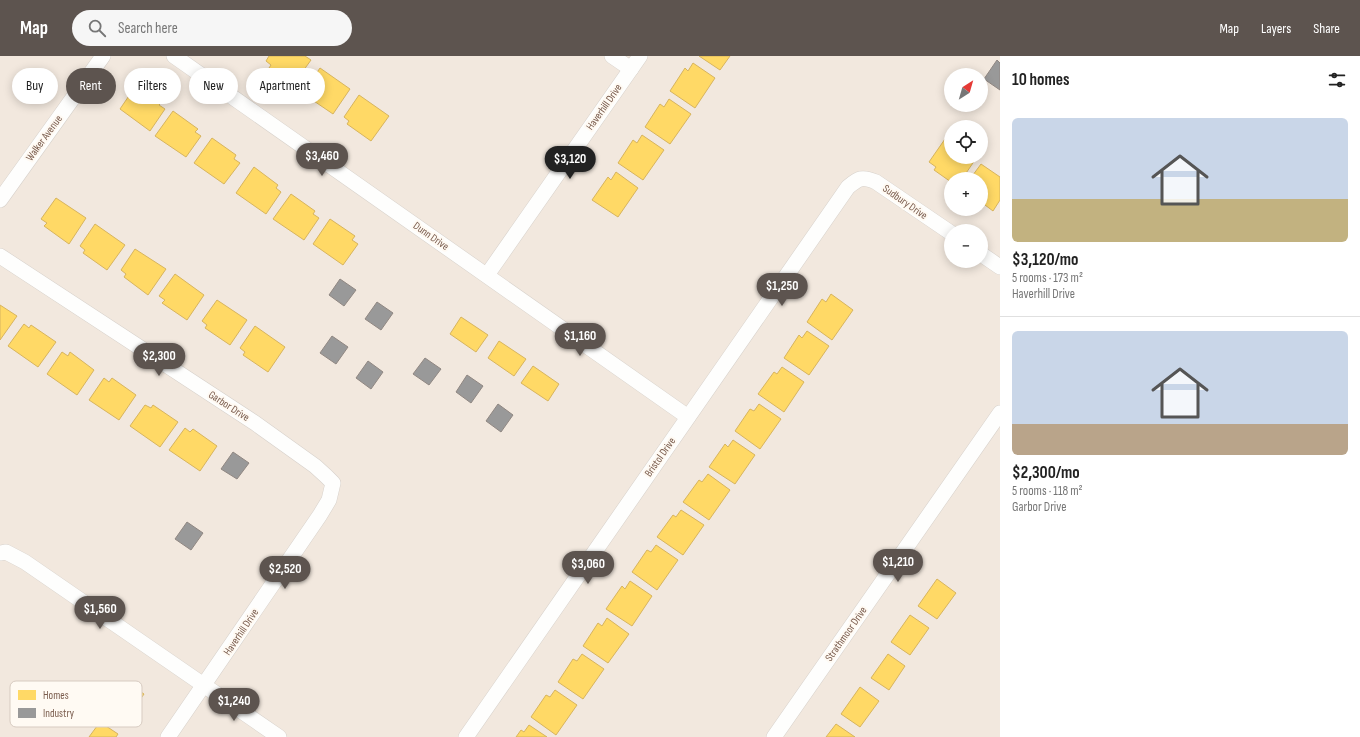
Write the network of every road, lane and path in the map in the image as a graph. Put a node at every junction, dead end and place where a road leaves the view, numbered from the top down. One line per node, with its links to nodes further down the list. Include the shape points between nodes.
1 (103, 56): 7 (street, Walker Avenue)
2 (174, 56): 12 (street, Dunn Drive)
3 (612, 56): 5 (street)
4 (640, 56): 5 (street, Haverhill Drive)
5 (631, 69): 12 (street, Haverhill Drive)
6 (857, 179): 8 (street, Sudbury Drive, via 867,178 876,182); 14 (street, Bristol Drive, via 848,187)
7 (0, 200)
8 (944, 228)
9 (0, 256): 15 (street, Garbor Drive, via 255,424 315,466)
10 (988, 259): 11 (street)
11 (1000, 267)
12 (487, 275): 14 (street, Dunn Drive)
13 (1000, 413): 21 (street, Strathmoor Drive)
14 (688, 417): 20 (street, Bristol Drive)
15 (333, 484): 17 (street, Haverhill Drive, via 329,500)
16 (0, 553): 17 (street, via 6,552 25,562)
17 (204, 685): 18 (street, Haverhill Drive); 19 (street)
18 (168, 737)
19 (279, 737)
20 (466, 737)
21 (774, 737)

